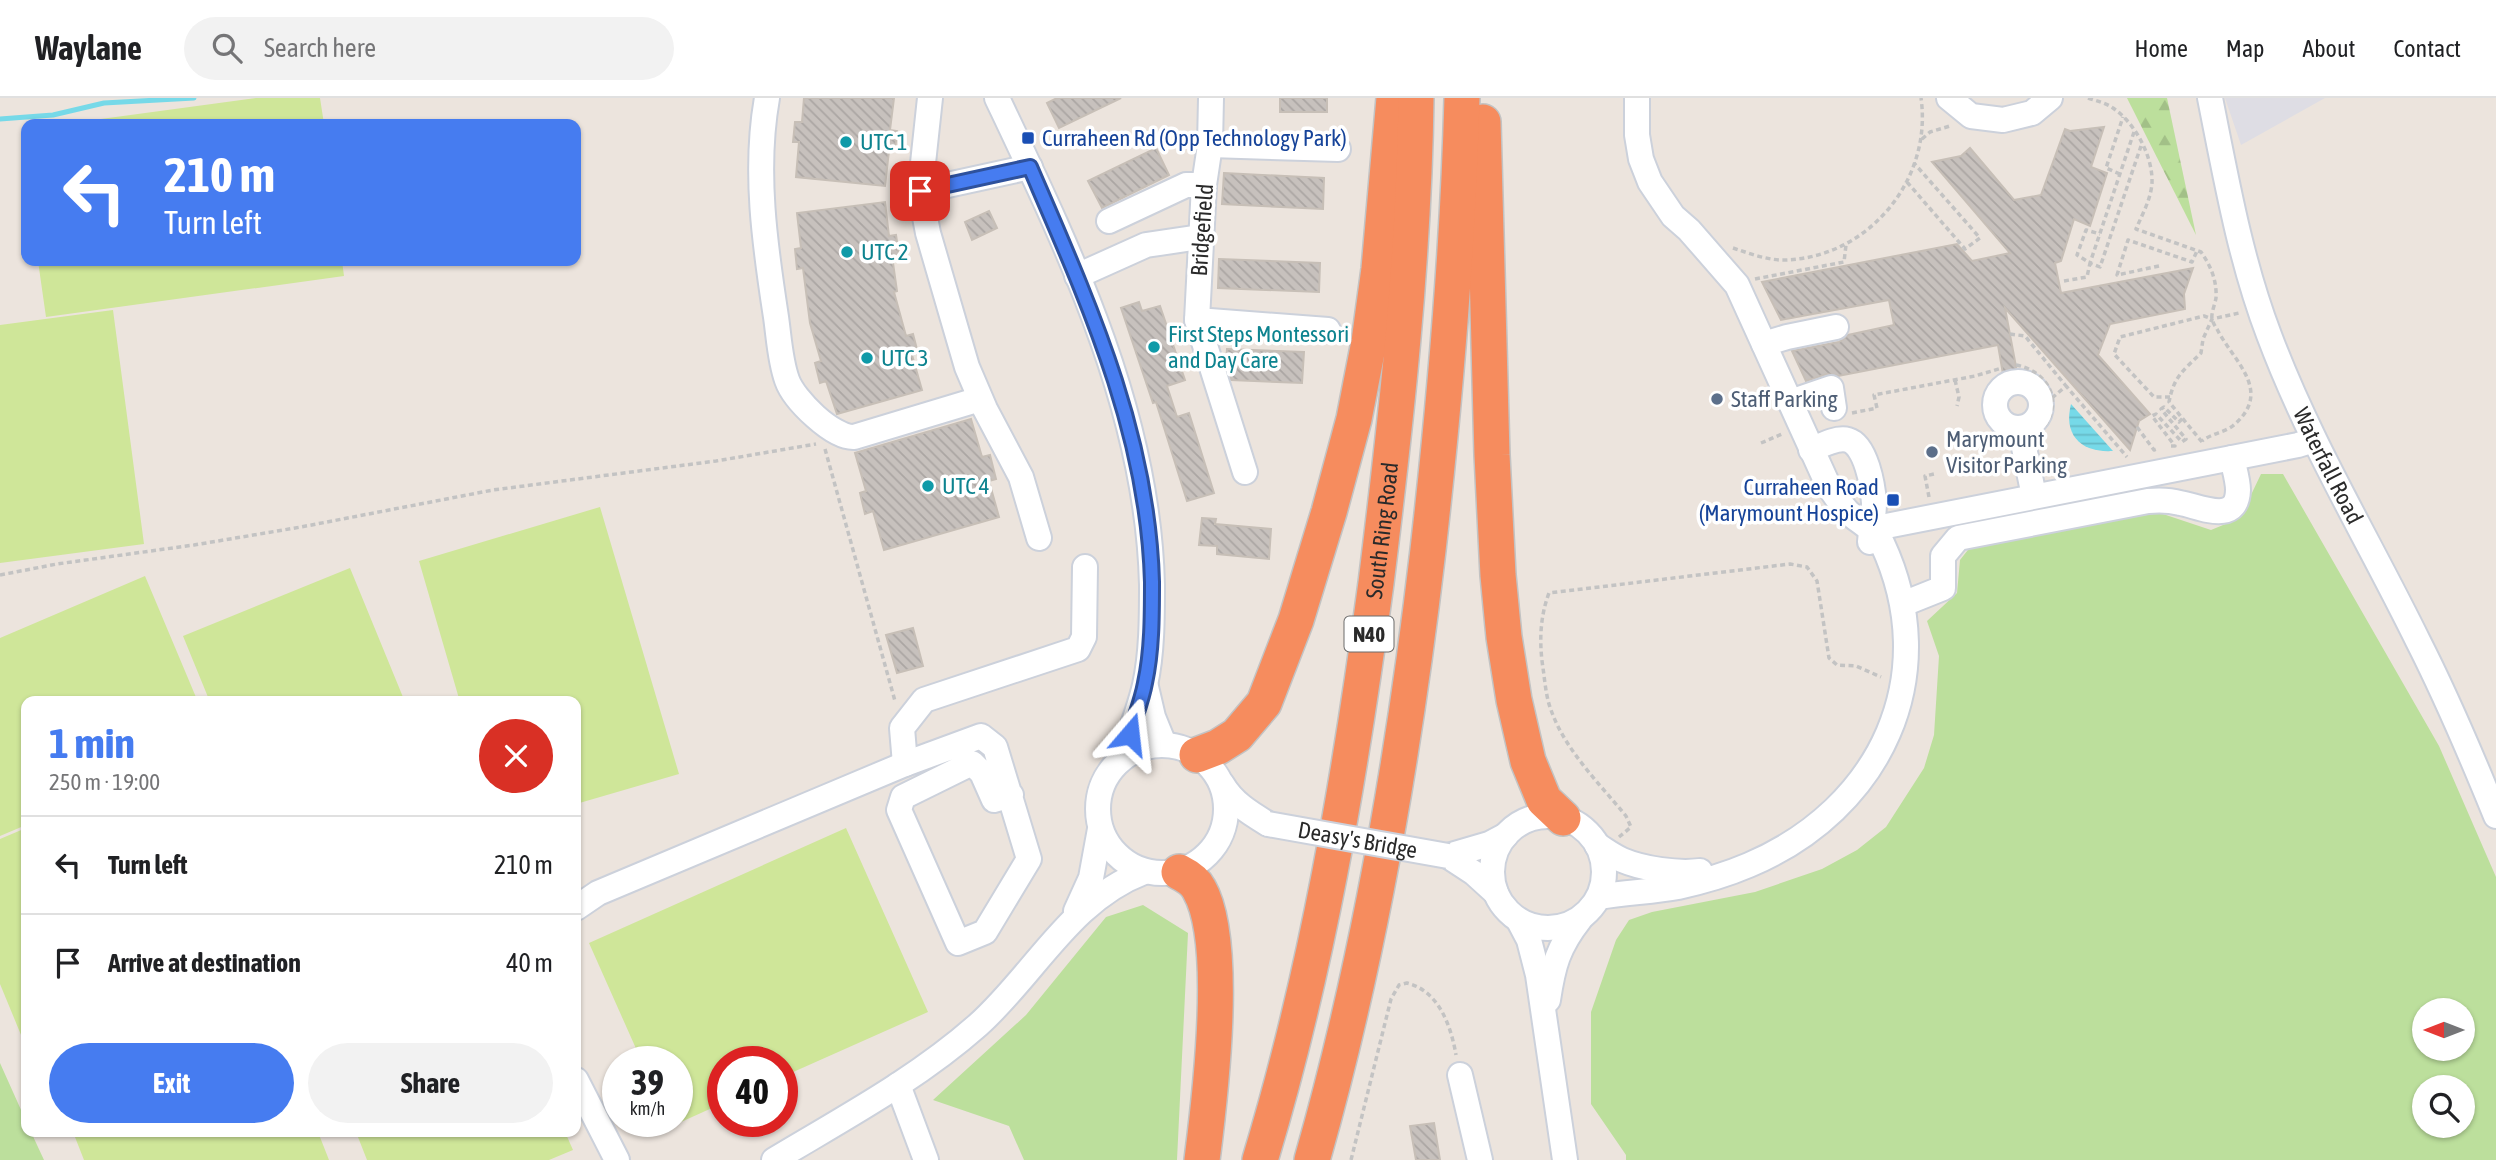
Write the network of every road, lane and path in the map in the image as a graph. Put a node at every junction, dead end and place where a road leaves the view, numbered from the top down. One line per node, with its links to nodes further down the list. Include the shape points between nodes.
1 (767, 98): 50 (street, via 761,166 765,231 779,341 793,392 846,437)
2 (930, 98): 25 (street)
3 (997, 98): 21 (street)
4 (1211, 98): 18 (street, Bridgefield)
5 (1394, 98): 76 (highway, via 1369,342 1329,512 1296,620 1264,703 1237,736)
6 (1416, 98): 107 (highway, South Ring Road / N40, via 1398,394 1359,709 1321,917)
7 (1462, 98): 108 (highway, South Ring Road / N40, via 1445,386 1406,715 1348,1023)
8 (1483, 98): 82 (highway, via 1491,443 1504,638 1528,761 1544,800)
9 (1637, 98): 43 (street, via 1637,135 1650,182 1673,216 1737,285)
10 (1921, 98): 20 (path, via 1921,140)
11 (1949, 98): 12 (street, via 1971,117 2003,121 2032,113)
12 (2050, 98)
13 (2088, 98): 15 (path, via 2112,107)
14 (2210, 98): 58 (street, Waterfall Road, via 2230,199 2258,303)
15 (2123, 117): 16 (path); 22 (path, via 2106,168)
16 (2135, 130): 17 (path); 22 (path)
17 (2141, 144): 31 (path, via 2150,163 2152,184 2136,229); 32 (path, via 2100,267)
18 (1210, 145): 19 (street); 24 (street, Bridgefield)
19 (1338, 149)
20 (1914, 163): 23 (path); 23 (path, via 1980,238 1965,249)
21 (1030, 167): 25 (street); 34 (street)
22 (2120, 174): 27 (path)
23 (1907, 183): 29 (path, via 1874,226)
24 (1204, 185): 26 (street, via 1186,186); 28 (street, Bridgefield)
25 (920, 191): 50 (street, via 942,283)
26 (1109, 221)
27 (2100, 233): 32 (path); 32 (path, via 2086,230 2077,255)
28 (1200, 237): 34 (street, via 1146,245); 39 (street, Bridgefield)
29 (1846, 245): 30 (path, via 1780,260); 36 (path, via 1844,262)
30 (1728, 246)
31 (2197, 250): 33 (path, via 2192,262 2128,240 2117,275); 38 (path, via 2215,278)
32 (2090, 263): 35 (path, via 2087,277)
33 (2159, 266)
34 (1077, 276): 73 (street, via 1121,394 1143,486 1151,541 1152,613)
35 (2064, 281)
36 (1747, 282)
37 (2239, 313): 38 (path)
38 (2212, 319): 48 (path, via 2201,354 2181,371); 48 (path, via 2204,316 2120,337 2114,354 2154,397); 54 (path, via 2243,369 2252,398 2234,425 2200,439)
39 (1196, 320): 41 (street); 63 (street)
40 (1836, 327): 43 (street)
41 (1328, 330)
42 (2010, 334): 47 (path, via 2025,336)
43 (1764, 344): 51 (street)
44 (2016, 365): 49 (path, via 2040,374)
45 (2002, 368): 46 (path)
46 (1955, 380): 52 (path); 53 (path, via 1874,395 1877,408)
47 (2066, 386): 49 (path); 62 (path, via 2131,462)
48 (2170, 397): 54 (path)
49 (2052, 398): 57 (path, via 2050,417)
50 (980, 399): 68 (street, via 1024,485)
51 (1790, 402): 53 (street, via 1831,388); 60 (street)
52 (1957, 406)
53 (1837, 411)
54 (2183, 418): 55 (path, via 2179,422 2161,409 2186,439 2182,442 2156,414 2152,416 2175,446 2154,450)
55 (2137, 427)
56 (1787, 431): 59 (path)
57 (2028, 432): 65 (street)
58 (2314, 440): 61 (street); 81 (street, Waterfall Road, via 2418,642)
59 (1761, 443)
60 (1811, 450): 67 (street, via 1836,497); 67 (street, via 1847,439 1859,446 1874,502)
61 (2232, 458): 65 (street); 71 (street, via 2236,500 2218,513 2183,503 2148,501 1958,538 1943,556 1943,589)
62 (2119, 464)
63 (1245, 472)
64 (1934, 474): 66 (path, via 1925,476)
65 (2034, 496): 67 (street)
66 (1931, 506)
67 (1871, 529): 71 (street, via 1881,540 1902,595)
68 (1039, 538)
69 (1085, 567): 74 (street, via 1084,636 1078,649 924,700)
70 (0, 575): 74 (path, via 301,527 494,490 817,443 826,451)
71 (1904, 614): 72 (street)
72 (1904, 682): 87 (path, via 1829,658 1817,581 1807,567 1790,564 1549,593 1540,642 1551,710 1572,749 1626,816 1631,827 1619,836); 90 (street, via 1889,731 1848,796 1787,848)
73 (1145, 683): 75 (street); 77 (street)
74 (902, 728): 78 (street)
75 (1164, 744): 76 (street); 77 (street)
76 (1197, 755): 79 (street)
77 (1119, 760): 84 (street, via 1098,799)
78 (905, 764): 80 (street, via 981,736 995,747); 95 (street, via 597,893)
79 (1222, 784): 83 (street, via 1238,804); 86 (street, via 1227,804)
80 (1011, 795): 80 (street, via 993,800 982,773 972,764 903,797 899,810 958,943 985,932 1029,859)
81 (2496, 816)
82 (1563, 818): 85 (street, via 1532,818); 88 (street, via 1577,824)
83 (1268, 824): 86 (street); 89 (street, Deasy's Bridge, bridge)
84 (1100, 829): 91 (street, via 1125,863); 96 (street, via 1091,878)
85 (1506, 835): 89 (street); 93 (street, via 1493,863)
86 (1217, 843): 92 (street, via 1194,866)
87 (1630, 843)
88 (1597, 845): 90 (street, via 1622,860 1682,873); 94 (street, via 1604,862)
89 (1448, 856): 93 (street)
90 (1746, 867): 94 (street, via 1678,887)
91 (1144, 872): 92 (street); 96 (street, via 1105,891)
92 (1179, 872): 106 (highway, via 1199,888 1213,937 1213,1016)
93 (1496, 893): 98 (street)
94 (1599, 897): 97 (street)
95 (581, 904)
96 (1072, 918): 101 (street, via 978,1025)
97 (1581, 918): 98 (street, via 1550,929); 99 (street, via 1556,957)
98 (1519, 921): 99 (street, via 1530,940)
99 (1546, 1018): 111 (street)
100 (1460, 1075): 109 (path, via 1452,1031 1443,1013 1422,989 1399,985 1391,999); 110 (street)
101 (898, 1085): 104 (street); 105 (street)
102 (581, 1090): 103 (street)
103 (617, 1160)
104 (774, 1160)
105 (926, 1160)
106 (1202, 1160)
107 (1260, 1160)
108 (1312, 1160)
109 (1351, 1160)
110 (1480, 1160)
111 (1565, 1160)

